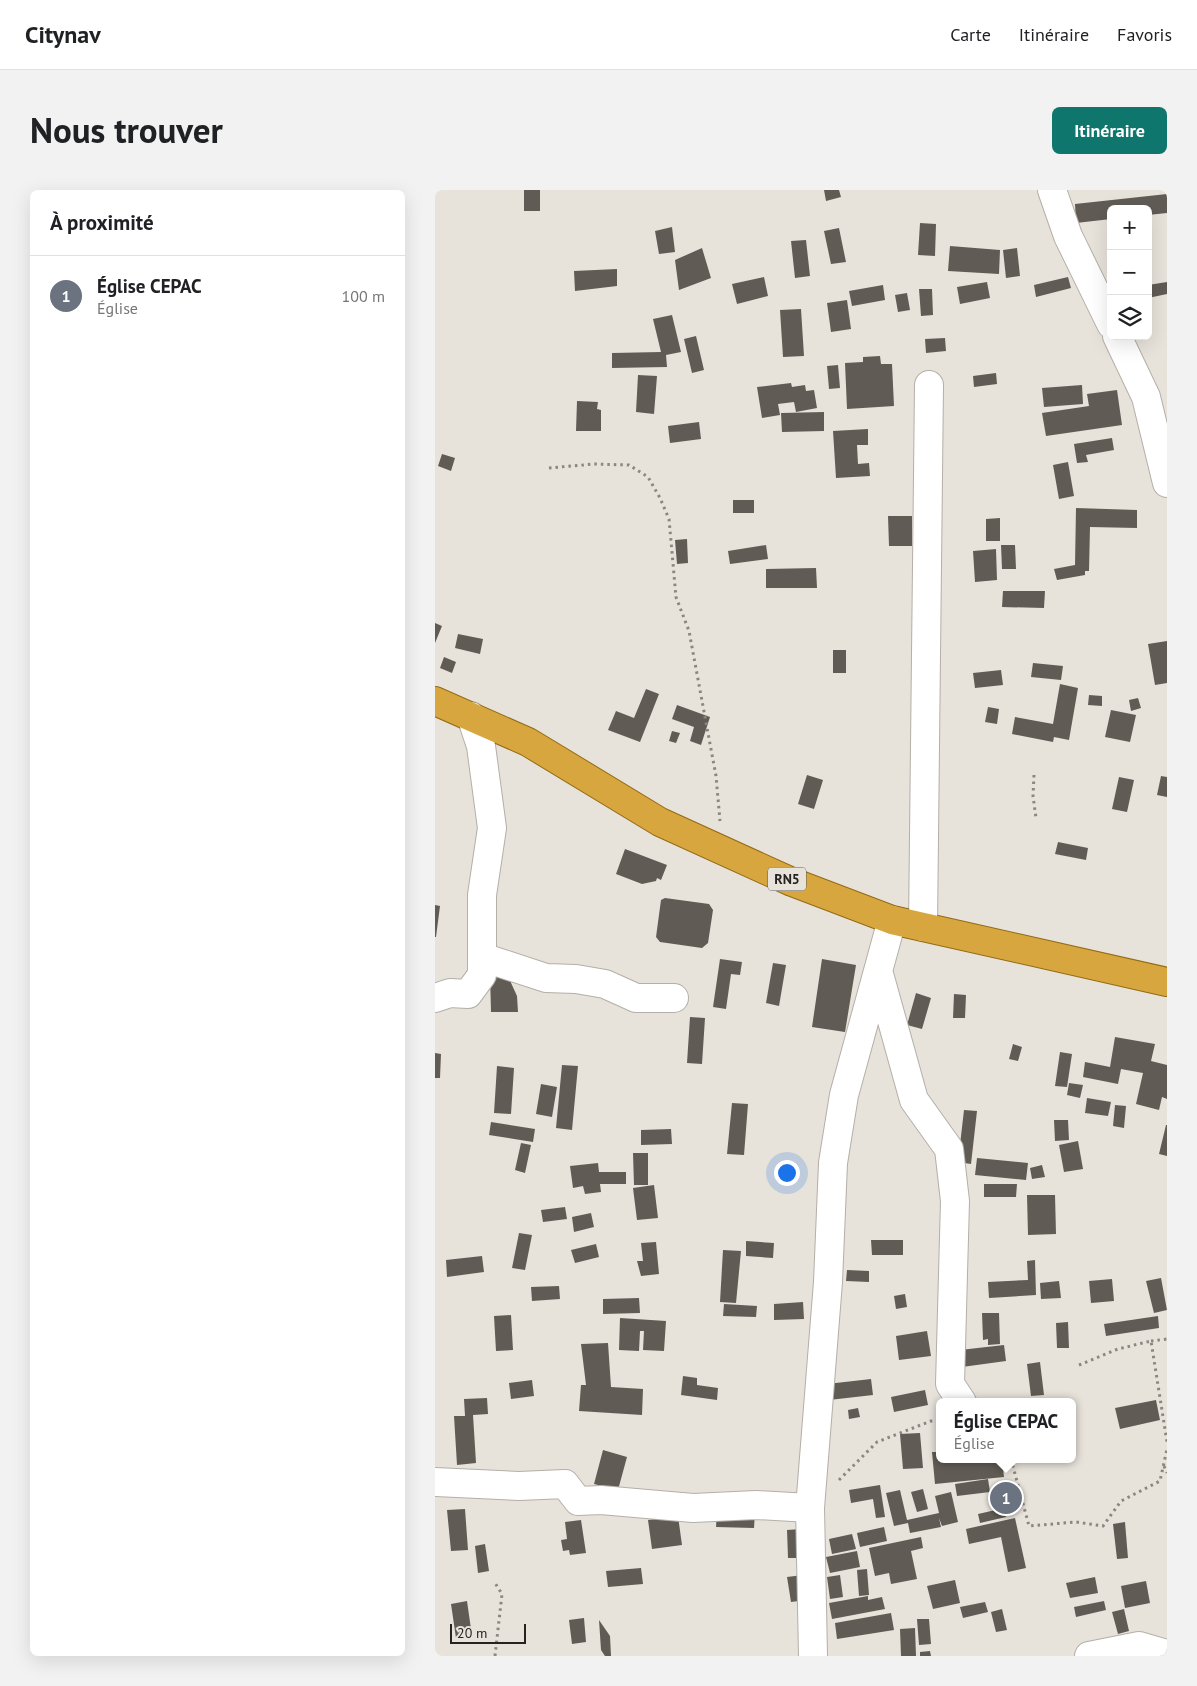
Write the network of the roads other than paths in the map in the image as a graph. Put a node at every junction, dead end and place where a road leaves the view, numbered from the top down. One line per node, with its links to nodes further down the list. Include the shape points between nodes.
1 (1052, 190): 2 (street, via 1068,236)
2 (1107, 316)
3 (1119, 340): 5 (street, via 1146,397)
4 (929, 384): 9 (street)
5 (1167, 484)
6 (435, 701): 7 (highway, RN5)
7 (471, 716): 8 (highway, RN5, via 528,742 660,822 792,882); 10 (street, via 481,746 493,828 482,894)
8 (893, 920): 9 (highway, RN5); 11 (street)
9 (923, 927): 12 (highway, RN5)
10 (482, 957): 13 (street, via 481,975 468,994 450,993); 14 (street, via 546,978 605,984 636,998)
11 (879, 973): 15 (street, via 914,1100 949,1149 955,1201 950,1384); 17 (street, via 844,1095 833,1163 828,1282)
12 (1167, 982)
13 (435, 998)
14 (674, 998)
15 (959, 1398)
16 (435, 1482): 17 (street, via 519,1486 565,1484 578,1501 693,1508 756,1505)
17 (810, 1508): 19 (street)
18 (1167, 1654): 20 (street, via 1139,1646)
19 (813, 1656)
20 (1089, 1656)

